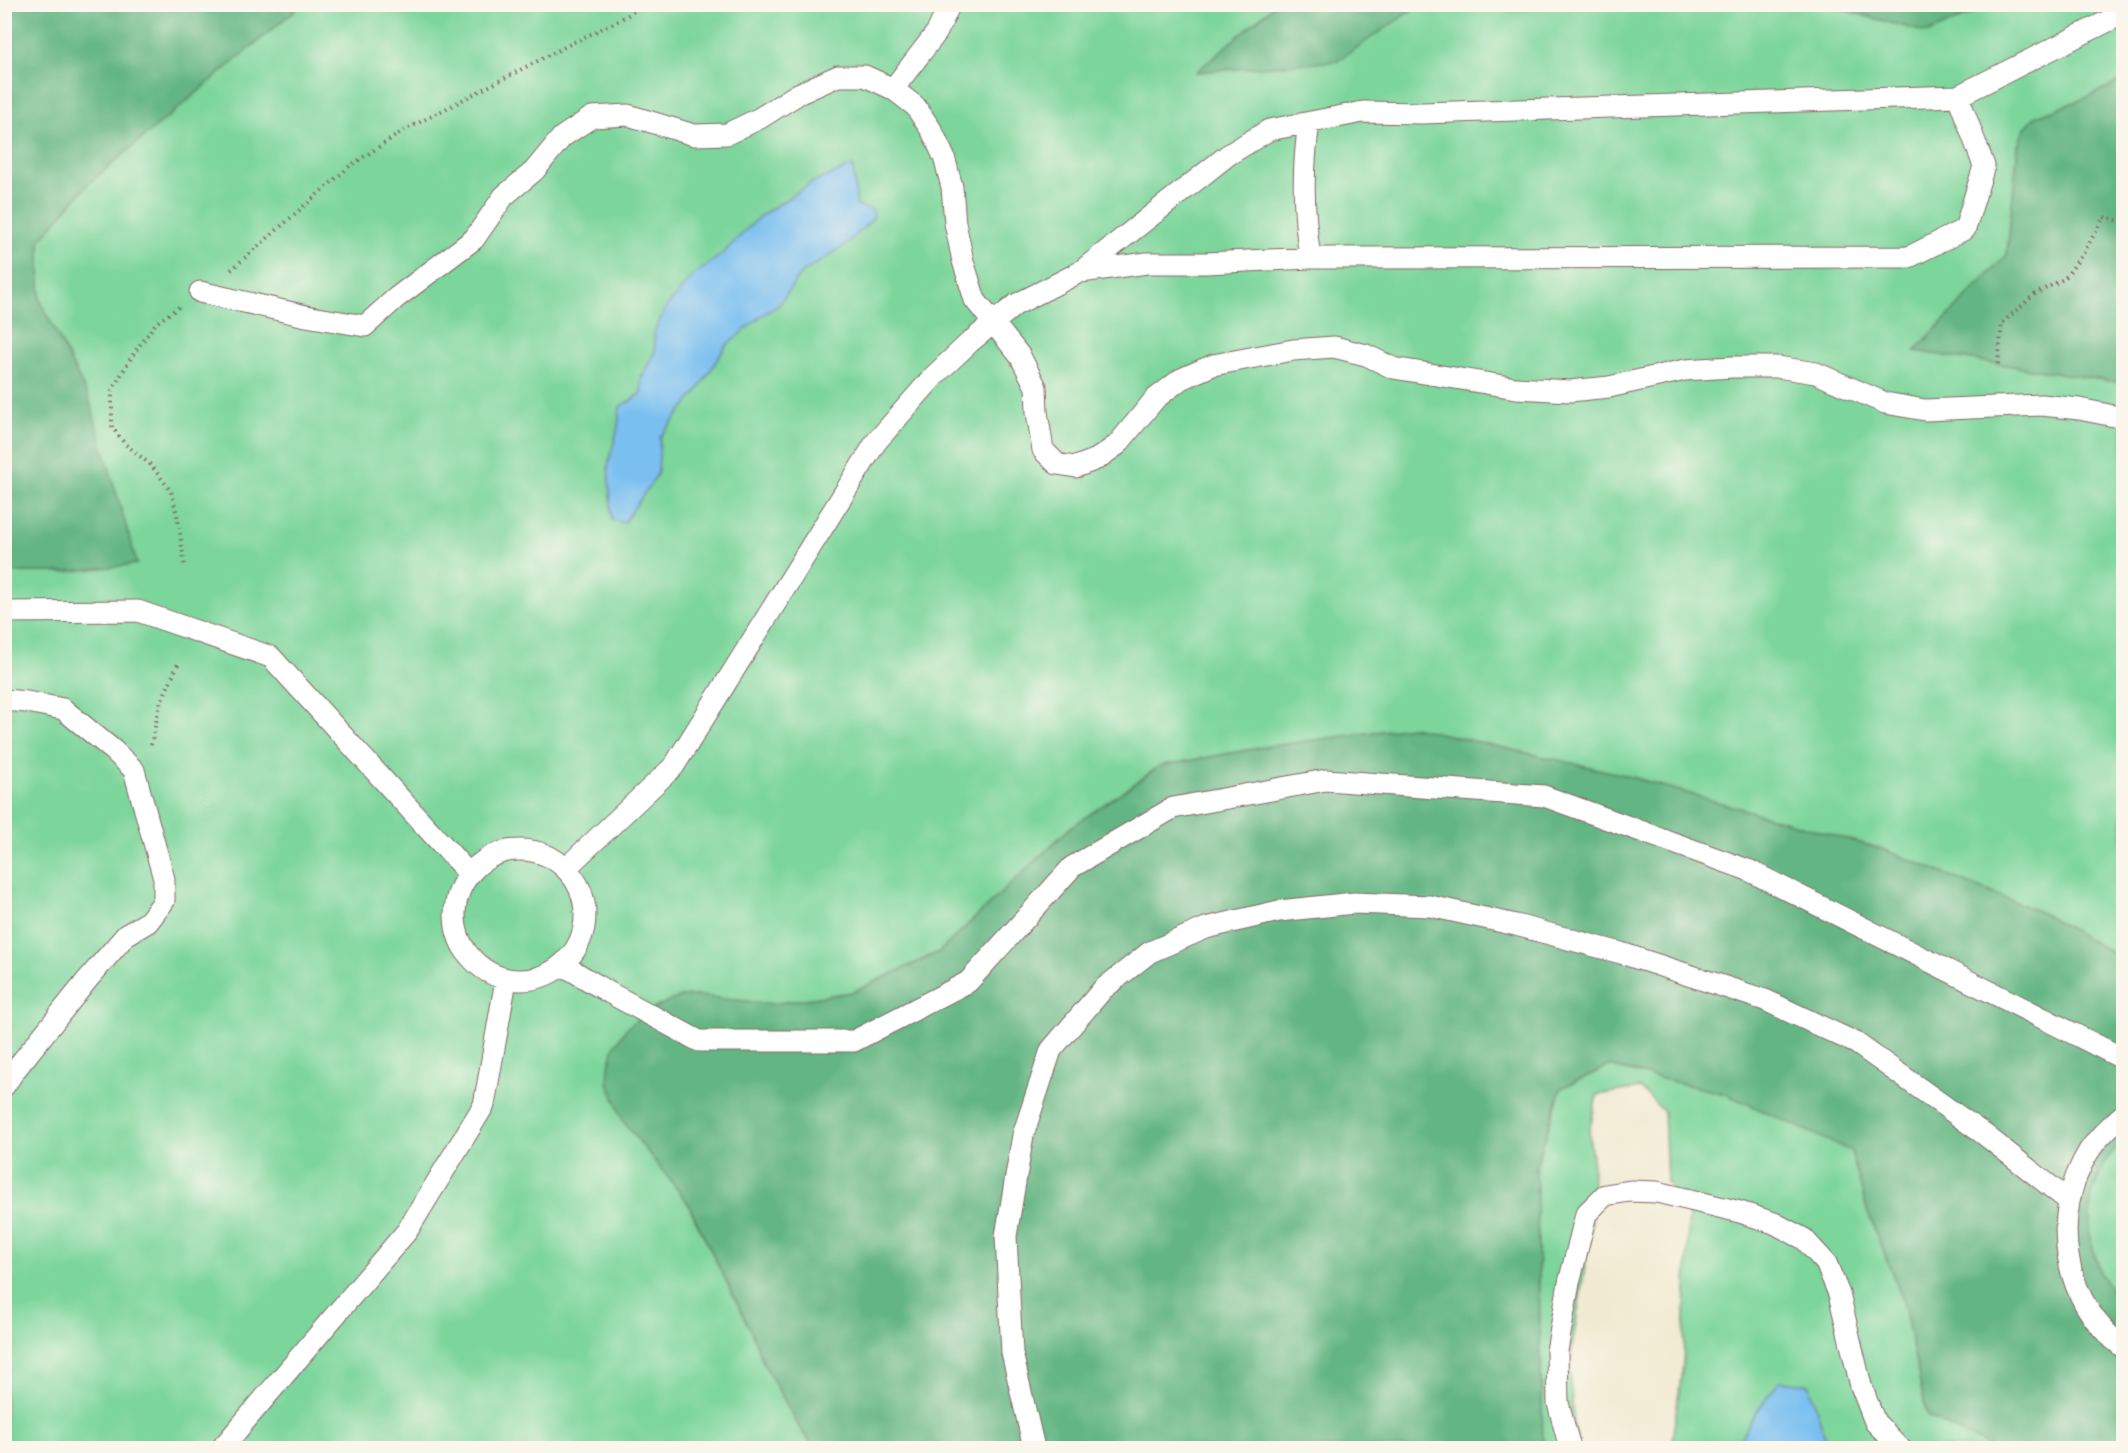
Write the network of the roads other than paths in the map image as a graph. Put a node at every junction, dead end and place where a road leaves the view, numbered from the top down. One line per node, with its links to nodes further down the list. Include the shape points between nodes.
1 (950, 4): 3 (lane, via 937,32)
2 (2124, 13): 4 (lane)
3 (893, 89): 8 (lane, via 865,75 838,76 728,134 694,135 628,115 592,117 562,137 534,171 504,196 474,239 365,326); 9 (lane, via 915,106 944,157 963,261 975,300)
4 (1958, 96): 5 (lane, via 1363,112); 6 (lane, via 1984,166 1965,229 1909,257)
5 (1309, 123): 6 (lane, via 1303,163); 7 (lane, via 1269,130 1228,155)
6 (1310, 258): 7 (lane, via 1147,263)
7 (1080, 272): 9 (lane, via 1016,304)
8 (200, 292)
9 (993, 323): 10 (lane, via 1020,356 1036,387 1043,450 1057,464 1076,467 1118,445 1155,399 1181,379 1213,365 1293,350 1334,348 1366,355 1393,368 1516,388 1580,390 1685,370 1777,367 1816,373 1885,403 1925,410 2042,405); 13 (lane, via 934,376 876,442 674,766)
10 (2124, 418)
11 (4, 612): 14 (lane, via 138,611 271,657)
12 (4, 700): 18 (lane, via 63,709 134,770 164,879 164,901 148,922 126,935)
13 (566, 868): 14 (lane, via 548,855 516,850 485,859); 15 (lane, via 579,885 585,906 585,928 577,948)
14 (469, 874): 16 (lane, via 458,893 454,915 458,937 468,956 486,971)
15 (563, 965): 16 (lane, via 546,976); 17 (lane, via 699,1041 854,1041 968,982 1072,867 1173,808 1326,780 1544,796 1748,870)
16 (506, 980): 22 (lane, via 484,1105 407,1230)
17 (2124, 1059)
18 (4, 1086)
19 (2124, 1114): 20 (lane, via 2090,1150)
20 (2069, 1201): 21 (lane, via 2065,1232 2068,1262 2078,1291 2093,1317); 23 (lane, via 1856,1043 1766,1000 1621,953 1430,906 1354,903 1280,911 1206,928 1150,952 1102,989 1051,1050 1027,1124 1006,1236 1012,1353)
21 (2124, 1348)
22 (222, 1449)
23 (1034, 1449)
24 (1570, 1449): 25 (lane, via 1558,1403 1557,1351 1569,1282 1586,1214 1605,1195 1630,1191 1668,1194 1740,1212 1774,1223 1804,1239 1826,1263 1839,1294 1861,1386 1875,1422)
25 (1900, 1449)

